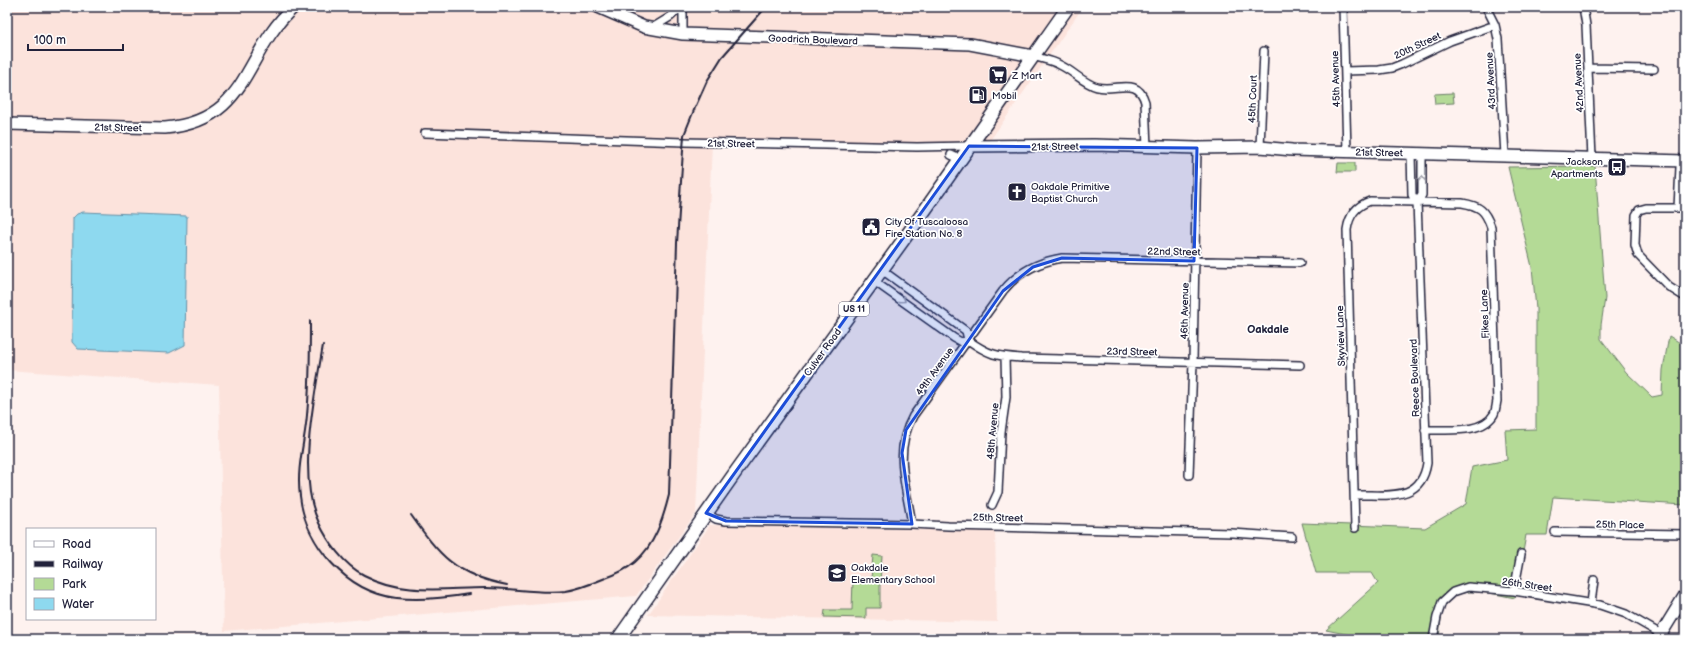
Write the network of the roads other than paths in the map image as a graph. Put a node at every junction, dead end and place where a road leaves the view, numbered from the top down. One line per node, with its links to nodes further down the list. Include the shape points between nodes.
1 (294, 7): 16 (street, 21st Street, via 278,24 237,90 224,106 195,123 172,128)
2 (598, 7): 9 (street, Goodrich Boulevard)
3 (682, 7): 9 (street); 10 (street)
4 (1068, 7): 12 (main road, Culver Road / US 11)
5 (1342, 7): 15 (street, 45th Avenue)
6 (1486, 7): 8 (street, 43rd Avenue)
7 (1586, 9): 13 (street, 42nd Avenue)
8 (1495, 25): 15 (street, 20th Street, via 1450,40 1392,68); 25 (street, 43rd Avenue)
9 (651, 29): 10 (street, Goodrich Boulevard)
10 (682, 34): 12 (street, Goodrich Boulevard, via 970,44)
11 (1264, 51): 20 (street, 45th Court)
12 (1033, 56): 18 (main road, Culver Road / US 11); 19 (street, via 1059,64 1096,86 1137,88 1145,102)
13 (1588, 68): 14 (street); 26 (street, 42nd Avenue)
14 (1654, 69)
15 (1346, 71): 22 (street, 45th Avenue)
16 (7, 124)
17 (425, 133): 18 (street, 21st Street, via 684,142)
18 (969, 146): 19 (street, 21st Street); 33 (main road, Culver Road / US 11, via 955,157 929,204)
19 (1147, 147): 21 (street, 21st Street)
20 (1260, 147): 21 (street, 21st Street); 22 (street, 21st Street)
21 (1197, 148): 31 (street, 46th Avenue)
22 (1347, 151): 23 (street, 21st Street)
23 (1411, 153): 24 (street, 21st Street); 28 (street, Reece Boulevard, via 1412,195)
24 (1422, 153): 25 (street, 21st Street); 28 (street, Reece Boulevard, one-way to 24, via 1422,195)
25 (1505, 155): 26 (street, 21st Street)
26 (1592, 158): 27 (street, 21st Street)
27 (1685, 161): 29 (street, via 1680,167)
28 (1417, 202): 39 (street, Reece Boulevard); 39 (street, Fikes Lane, via 1462,203 1480,208 1488,218 1492,235 1497,401 1494,413 1488,421 1478,427); 41 (street, Skyview Lane, via 1370,201 1357,208 1348,222)
29 (1682, 208): 34 (street, via 1639,210 1636,215 1635,248 1638,255 1668,287)
30 (1047, 261): 31 (street, 22nd Street, via 1086,257); 35 (street, 49th Avenue, via 1013,280)
31 (1194, 261): 32 (street, 22nd Street); 37 (street, 46th Avenue)
32 (1300, 263)
33 (878, 274): 35 (street, 23rd Street, via 886,273 956,323 966,331); 35 (street, 23rd Street, one-way to 35, via 878,284 954,338 961,342); 43 (main road, Culver Road / US 11)
34 (1685, 297)
35 (968, 340): 36 (street, 23rd Street, via 987,352); 44 (street, 49th Avenue, via 913,416 904,437 902,461)
36 (1005, 357): 37 (street, 23rd Street); 42 (street, 48th Avenue, via 1006,397 1001,432 998,492)
37 (1193, 362): 38 (street, 23rd Street); 40 (street, 46th Avenue)
38 (1300, 365)
39 (1426, 430): 41 (street, Reece Boulevard, via 1425,474 1414,489 1405,494)
40 (1189, 475)
41 (1355, 495): 45 (street, Skyview Lane)
42 (992, 505)
43 (706, 513): 44 (street, 25th Street, via 726,521); 55 (main road, Culver Road / US 11)
44 (912, 524): 48 (street, 25th Street)
45 (1355, 528)
46 (1555, 532): 47 (street, 25th Place)
47 (1685, 534)
48 (1292, 537)
49 (1521, 554): 51 (street)
50 (1594, 580): 53 (street)
51 (1514, 591): 53 (street, 26th Street); 56 (street, 26th Street, via 1460,588 1442,602)
52 (1685, 594): 54 (street)
53 (1591, 603): 54 (street, 26th Street, via 1612,608)
54 (1660, 637)
55 (618, 639)
56 (1433, 639)

